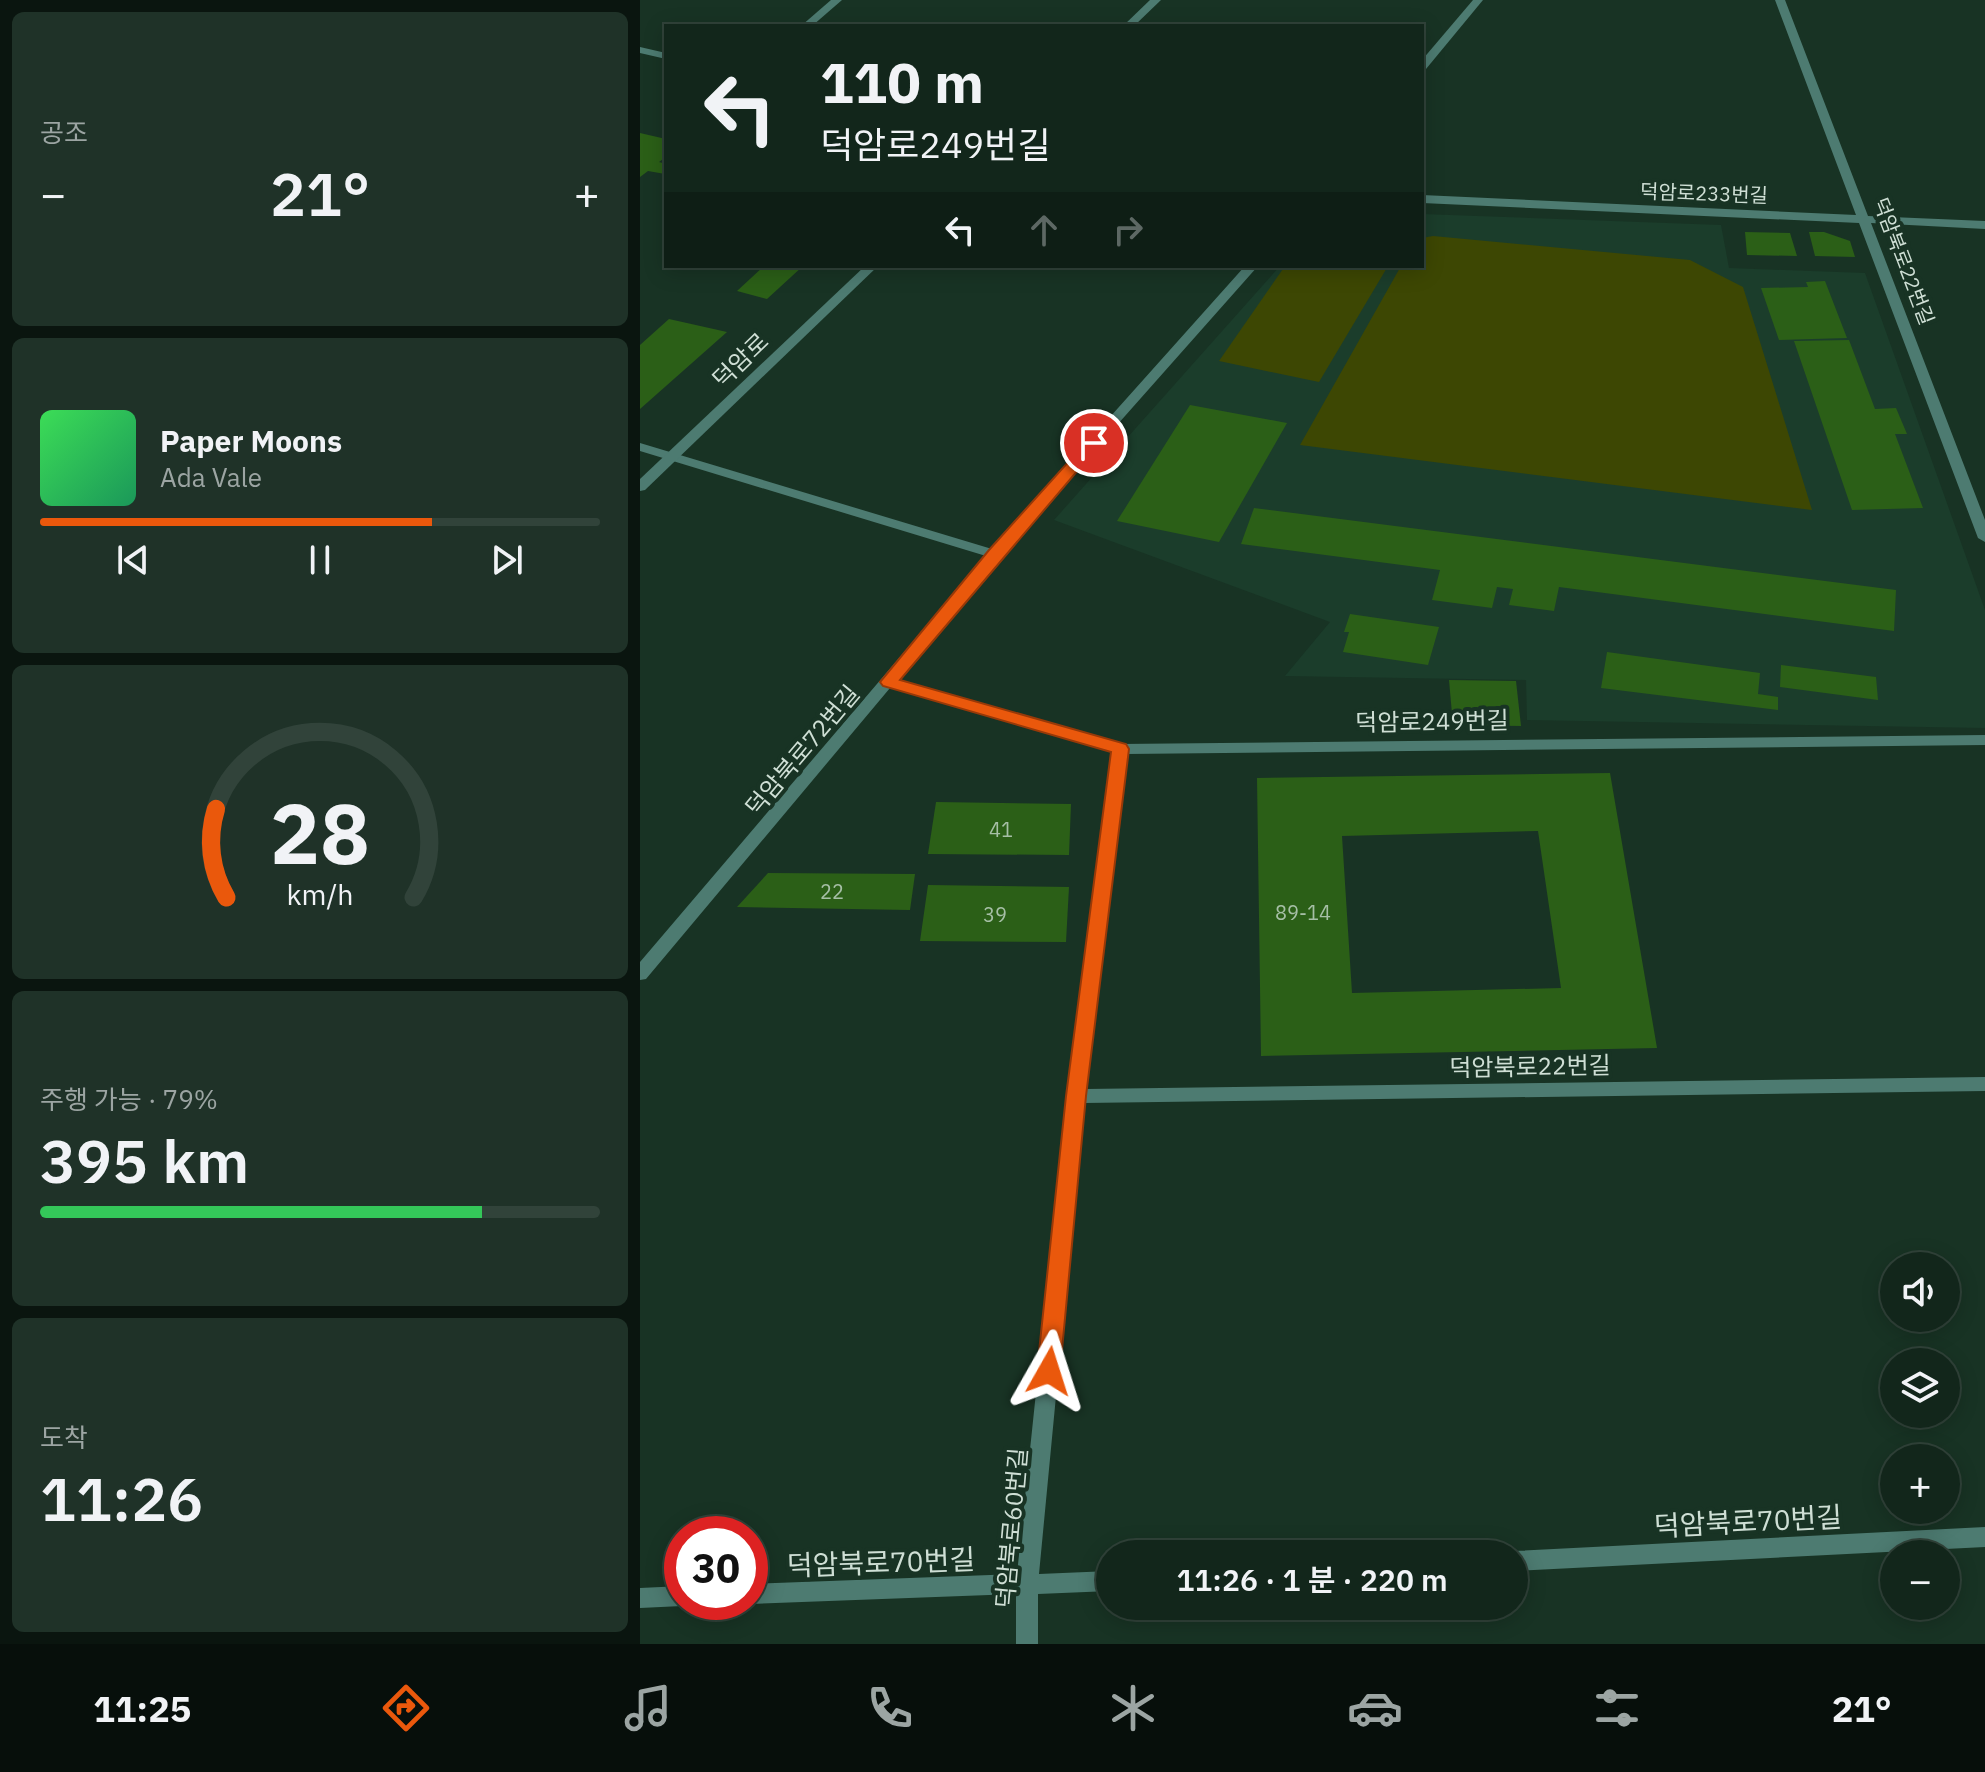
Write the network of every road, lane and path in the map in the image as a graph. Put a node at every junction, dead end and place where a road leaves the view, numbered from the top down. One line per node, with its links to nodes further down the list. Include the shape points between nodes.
1 (837, 0): 5 (street)
2 (1156, 0): 6 (street)
3 (1478, 0): 9 (street)
4 (1780, 0): 11 (street, 덕암북로22번길)
5 (808, 24)
6 (1130, 24)
7 (640, 50): 8 (street)
8 (664, 56)
9 (1424, 65)
10 (1424, 199): 11 (street, 덕암로233번길)
11 (1864, 218): 12 (street, 덕암로233번길); 18 (street, 덕암북로22번길)
12 (1985, 225)
13 (870, 268): 16 (street, 덕암로)
14 (1250, 268): 19 (street, 덕암북로72번길)
15 (640, 447): 16 (street)
16 (671, 457): 17 (street, 덕암로); 19 (street)
17 (640, 487)
18 (1985, 538)
19 (995, 554): 20 (street, 덕암북로72번길)
20 (889, 682): 22 (street, 덕암로249번길); 23 (street, 덕암북로72번길)
21 (1985, 740): 22 (street, 덕암로249번길)
22 (1120, 749): 25 (street, 덕암북로60번길)
23 (640, 974)
24 (1985, 1084): 25 (street, 덕암북로22번길)
25 (1076, 1096): 29 (street, 덕암북로60번길)
26 (1985, 1537): 27 (street, 덕암북로70번길)
27 (1528, 1560)
28 (1096, 1582): 29 (street, 덕암북로70번길)
29 (1027, 1585): 30 (street, 덕암북로70번길); 33 (street, 덕암북로60번길)
30 (768, 1593)
31 (664, 1597): 32 (street)
32 (640, 1598)
33 (1027, 1644)

